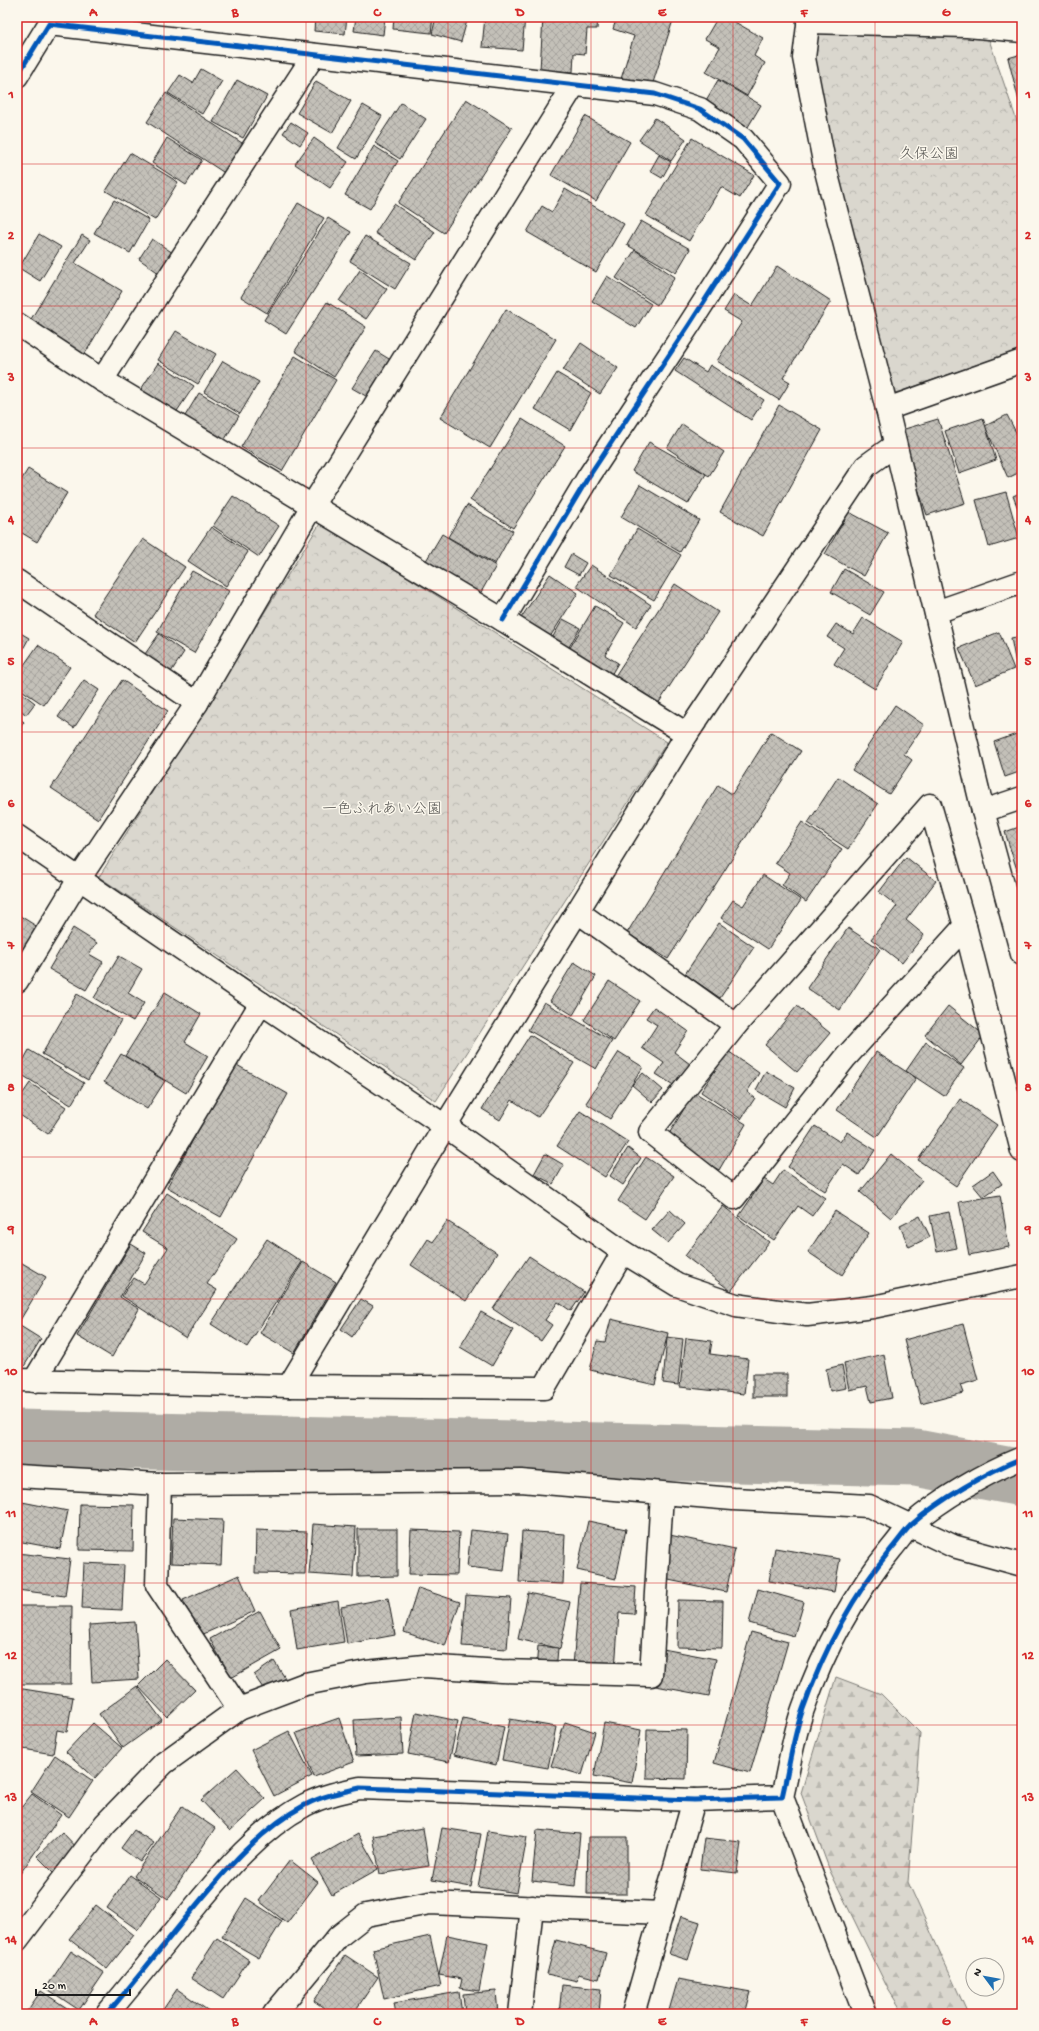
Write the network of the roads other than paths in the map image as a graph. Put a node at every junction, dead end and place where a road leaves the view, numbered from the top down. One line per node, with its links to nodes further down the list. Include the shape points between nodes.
1 (808, 20): 2 (street); 9 (street, via 804,58 825,166)
2 (1022, 30)
3 (314, 55): 4 (street, via 49,24); 5 (street); 8 (street)
4 (17, 76)
5 (574, 85): 11 (street); 15 (street, via 655,94 700,109 743,139 780,183 588,476)
6 (17, 324): 8 (street)
7 (1022, 361): 9 (street)
8 (102, 380): 11 (street)
9 (886, 409): 10 (street)
10 (895, 445): 14 (street); 17 (street, via 866,466)
11 (312, 506): 15 (street); 16 (street)
12 (17, 581): 16 (street)
13 (1022, 582): 14 (street)
14 (936, 612): 19 (street)
15 (503, 620): 17 (street)
16 (197, 703): 21 (street)
17 (687, 734): 22 (street)
18 (1022, 798): 19 (street)
19 (983, 811): 24 (street)
20 (17, 836): 21 (street)
21 (79, 879): 25 (street); 26 (street)
22 (578, 912): 27 (street); 28 (street)
23 (965, 926): 27 (street, via 930,805); 27 (street, via 846,1057 734,1198 650,1132); 29 (street)
24 (1022, 954)
25 (17, 981)
26 (261, 1003): 28 (street); 32 (street)
27 (736, 1025)
28 (445, 1126): 30 (street); 33 (street)
29 (1022, 1151)
30 (623, 1252): 31 (street, via 684,1288 736,1305 807,1314 873,1307); 33 (street, via 544,1388)
31 (1022, 1276)
32 (25, 1380): 33 (street)
33 (289, 1386)
34 (1016, 1461): 38 (street, via 952,1496)
35 (17, 1476): 36 (street)
36 (160, 1484): 37 (street, via 521,1481); 40 (street, via 157,1585)
37 (662, 1494): 38 (street, via 869,1506); 40 (street, via 652,1675 424,1666 366,1672 305,1684)
38 (910, 1526): 39 (street, via 953,1546); 41 (street, via 879,1564 842,1622 821,1664 802,1710)
39 (1022, 1565)
40 (239, 1709): 45 (street, via 164,1763 105,1824)
41 (782, 1797): 42 (street); 50 (street)
42 (694, 1800): 44 (street); 46 (street, via 360,1788 333,1794 305,1805 253,1844 207,1892)
43 (532, 1907): 44 (street); 47 (street, via 430,1903 366,1915 338,1937); 48 (street)
44 (662, 1913): 49 (street)
45 (17, 1940)
46 (107, 2014)
47 (274, 2014)
48 (520, 2014)
49 (633, 2014)
50 (864, 2014)

